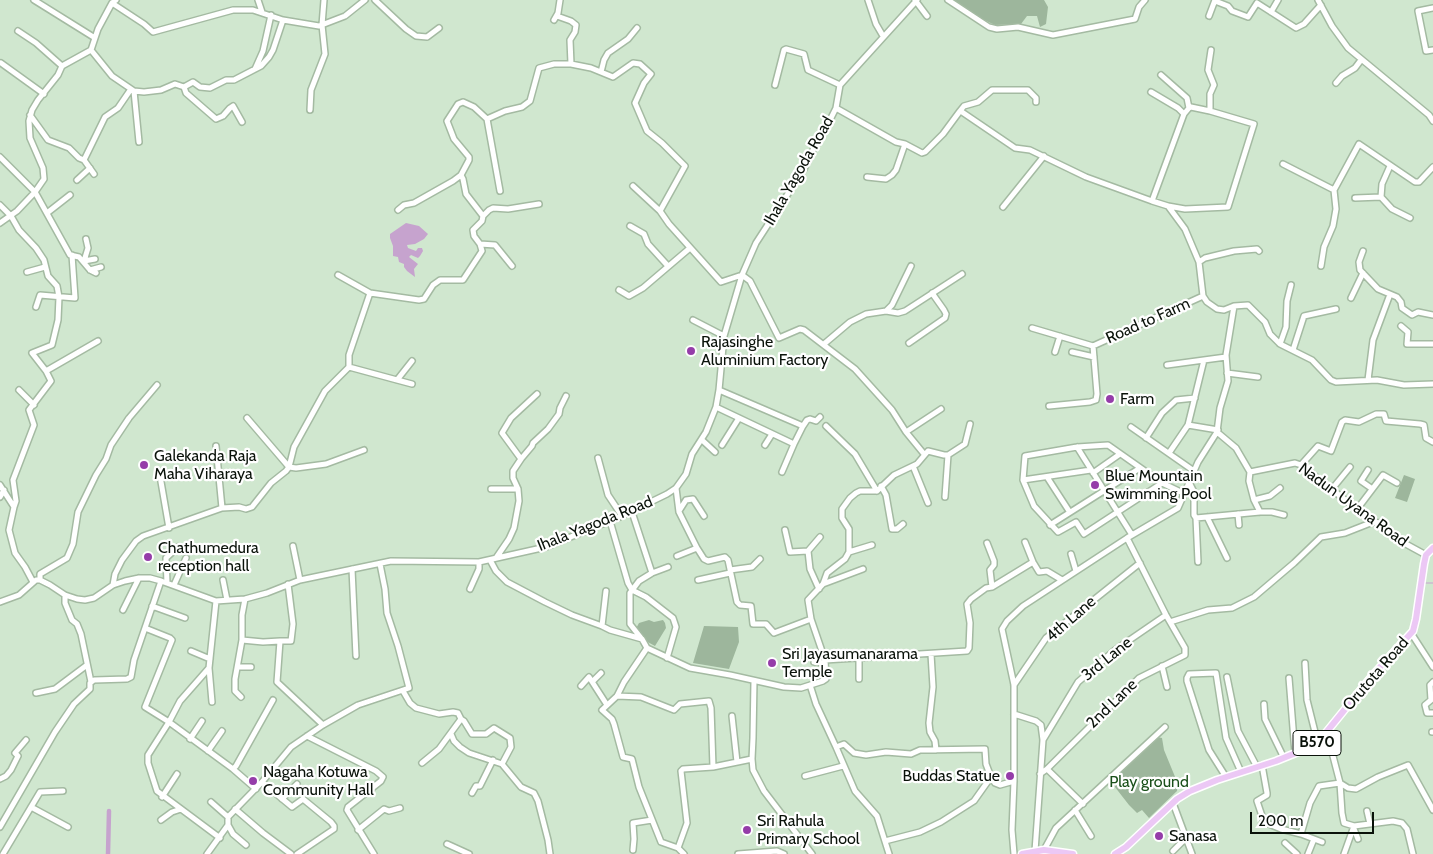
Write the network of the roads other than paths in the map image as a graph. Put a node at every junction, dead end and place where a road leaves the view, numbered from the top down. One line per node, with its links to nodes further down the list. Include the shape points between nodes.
1 (34, 0): 15 (street)
2 (258, 0): 19 (street)
3 (324, 0): 25 (street)
4 (365, 0): 25 (street, via 346,16)
5 (375, 0): 26 (street, via 416,36 427,37)
6 (560, 0): 36 (street, via 555,18 576,25 576,32 570,40)
7 (868, 0): 29 (street)
8 (948, 0): 9 (street, via 989,27 1018,27 1053,35 1135,19)
9 (1145, 0)
10 (1278, 0): 20 (street)
11 (916, 1): 22 (street); 29 (street)
12 (1215, 1): 20 (street, via 1248,17 1257,3); 23 (street)
13 (114, 2): 19 (street, via 154,32 233,10); 30 (street)
14 (1319, 2): 20 (street, via 1304,24 1296,28); 34 (street, via 1332,26)
15 (44, 3): 30 (street)
16 (1412, 8): 18 (street)
17 (1433, 8): 18 (street)
18 (1418, 11): 33 (street, via 1426,51)
19 (262, 12): 21 (street)
20 (1272, 12)
21 (271, 15): 24 (street); 38 (street, via 263,51)
22 (927, 16)
23 (1208, 16)
24 (283, 20): 25 (street); 38 (street, via 269,57)
25 (322, 25): 51 (street, via 324,54 311,90)
26 (439, 28)
27 (637, 28): 39 (street, via 608,53)
28 (18, 31): 37 (street)
29 (883, 36): 43 (street)
30 (94, 38): 31 (street)
31 (91, 50): 37 (street); 45 (street, via 112,76)
32 (1212, 50): 53 (street, via 1208,70 1214,85 1210,94)
33 (1433, 50)
34 (1361, 60): 41 (street); 57 (street, via 1429,114)
35 (1, 63): 47 (street)
36 (571, 64): 39 (street); 56 (street, via 539,68 527,105)
37 (62, 66): 47 (street)
38 (255, 69): 44 (street, via 210,88 193,82)
39 (601, 72): 85 (street, via 612,77 633,63 640,64 651,74 635,103 647,131 685,166)
40 (1161, 75): 50 (street, via 1187,98)
41 (1336, 83)
42 (775, 85): 43 (street, via 786,48 804,54 808,70)
43 (840, 86): 49 (street, Ihala Yagoda Road)
44 (184, 87): 45 (street, via 175,84 161,90); 58 (street, via 186,93 216,119 233,106)
45 (133, 90): 59 (street); 63 (street, via 118,108 105,117)
46 (1151, 92): 54 (street)
47 (44, 94): 55 (street)
48 (1036, 102): 52 (street, via 1028,90 992,90)
49 (836, 108): 60 (street); 110 (street, Ihala Yagoda Road, via 804,169 756,243)
50 (1189, 108): 53 (street); 54 (street)
51 (310, 110)
52 (960, 111): 60 (street, via 925,152); 61 (street, via 1015,148)
53 (1210, 111): 82 (street, via 1254,124 1228,207 1185,209)
54 (1184, 114): 79 (street)
55 (30, 115): 63 (street, via 48,140 69,148); 75 (street, via 30,138 44,175)
56 (488, 119): 69 (street, via 463,102 458,104 447,121 454,138 469,157); 74 (street)
57 (1433, 121)
58 (242, 122)
59 (139, 142)
60 (905, 144): 70 (street, via 892,175 886,179)
61 (1044, 156): 79 (street, via 1086,177); 83 (street)
62 (0, 157): 75 (street)
63 (84, 160): 67 (street)
64 (1284, 164): 73 (street)
65 (1390, 166): 66 (street, via 1415,182 1419,182); 73 (street, via 1358,144); 77 (street, via 1382,184)
66 (1433, 167)
67 (90, 168): 68 (street); 71 (street)
68 (94, 174)
69 (460, 175): 84 (street); 88 (street, via 466,194)
70 (867, 177)
71 (77, 180)
72 (633, 186): 85 (street)
73 (1334, 190): 105 (street, via 1336,209)
74 (500, 191)
75 (35, 192): 86 (street); 87 (street)
76 (70, 195): 86 (street)
77 (1381, 197): 78 (street); 89 (street, via 1392,209)
78 (1355, 198)
79 (1152, 201): 82 (street)
80 (0, 204): 87 (street)
81 (539, 204): 88 (street, via 493,208)
82 (1168, 206): 100 (street, via 1185,229)
83 (1003, 207)
84 (398, 210)
85 (660, 212): 94 (street)
86 (47, 213): 97 (street, via 66,250)
87 (11, 216): 90 (street); 101 (street, via 36,248)
88 (484, 216): 93 (street, via 473,230)
89 (1410, 218)
90 (0, 223)
91 (630, 226): 103 (street, via 644,234 648,244)
92 (86, 239): 99 (street, via 88,248)
93 (480, 244): 102 (street, via 495,245); 114 (street, via 482,252 463,280 440,280 424,299)
94 (690, 248): 103 (street); 110 (street, via 721,282)
95 (1258, 251): 100 (street, via 1234,251)
96 (1363, 252): 108 (street, via 1358,267)
97 (72, 255): 99 (street); 117 (street, via 74,298)
98 (95, 259): 99 (street)
99 (84, 262): 106 (street, via 93,272)
100 (1199, 262): 116 (street)
101 (45, 266): 107 (street); 117 (street, via 48,276 57,286)
102 (512, 266)
103 (668, 266): 113 (street, via 629,296)
104 (911, 266): 123 (street)
105 (1321, 266)
106 (101, 267)
107 (27, 272)
108 (1364, 273): 119 (street); 124 (street, via 1378,289 1398,297 1402,308 1412,315 1417,309)
109 (962, 274): 115 (street)
110 (742, 275): 128 (street, Ihala Yagoda Road); 132 (street, via 750,282 779,338 800,329)
111 (338, 276): 114 (street)
112 (1290, 285): 133 (street, via 1286,327)
113 (619, 290)
114 (370, 293): 144 (street, via 349,355)
115 (932, 293): 123 (street, via 905,311); 131 (street, via 944,310 945,318)
116 (1204, 296): 120 (street, via 1217,309); 135 (street, Road to Farm)
117 (59, 297): 121 (street, via 40,294); 145 (street, via 52,345 32,353)
118 (1389, 297): 149 (street, via 1373,340)
119 (1351, 298)
120 (1234, 306): 133 (street, via 1248,305); 140 (street)
121 (36, 307)
122 (1336, 309): 136 (street, via 1304,316)
123 (886, 312): 132 (street, via 866,314 850,322)
124 (1433, 314)
125 (693, 320): 128 (street)
126 (1401, 326): 134 (street, via 1408,332 1407,344)
127 (1032, 328): 129 (street)
128 (724, 336): 154 (street, Ihala Yagoda Road)
129 (1060, 336): 135 (street); 137 (street)
130 (98, 341): 145 (street)
131 (909, 343)
132 (824, 344): 171 (street, via 855,369 892,410)
133 (1280, 344): 136 (street)
134 (1433, 344)
135 (1093, 346): 139 (street)
136 (1293, 350): 149 (street, via 1312,360 1331,380)
137 (1055, 352)
138 (1072, 352): 139 (street)
139 (1094, 357): 159 (street, via 1096,400)
140 (1226, 357): 141 (street); 146 (street)
141 (1204, 360): 143 (street); 157 (street)
142 (412, 361): 148 (street)
143 (1168, 365)
144 (349, 366): 148 (street); 191 (street, via 325,391 294,447)
145 (46, 371): 158 (street, via 51,381)
146 (1227, 373): 147 (street); 170 (street)
147 (1258, 377)
148 (397, 380): 150 (street)
149 (1368, 380): 151 (street, via 1404,385)
150 (412, 384)
151 (1433, 384)
152 (157, 385): 273 (street, via 111,445 78,512 73,544 67,558 40,574)
153 (19, 390): 158 (street)
154 (719, 390): 160 (street, Ihala Yagoda Road); 167 (street)
155 (537, 394): 187 (street, via 511,418 502,433)
156 (566, 396): 187 (street, via 559,414)
157 (1195, 398): 166 (street); 173 (street, via 1176,400 1162,413)
158 (34, 404): 221 (street, via 29,410 34,425 13,480)
159 (1049, 406)
160 (716, 407): 164 (street); 174 (street, Ihala Yagoda Road)
161 (940, 409): 171 (street)
162 (820, 416): 167 (street, via 816,421 807,420)
163 (247, 418): 191 (street)
164 (739, 418): 172 (street); 176 (street)
165 (970, 424): 186 (street, via 965,444)
166 (1188, 425): 170 (street); 183 (street)
167 (803, 426): 177 (street)
168 (826, 426): 214 (street, via 855,454)
169 (1131, 427): 173 (street)
170 (1217, 431): 196 (street); 198 (street, via 1236,448)
171 (906, 432): 184 (street)
172 (772, 434): 177 (street); 178 (street)
173 (1146, 438): 183 (street)
174 (702, 440): 182 (street); 207 (street, Ihala Yagoda Road)
175 (1433, 442): 189 (street, via 1426,438 1424,425 1386,421 1384,414 1376,414 1359,422 1342,422 1331,451 1318,446)
176 (722, 444)
177 (794, 444): 197 (street)
178 (765, 445)
179 (216, 446): 222 (street)
180 (1076, 448): 185 (street, via 1108,445); 195 (street, 2nd Lane); 201 (street, via 1026,456)
181 (364, 450): 191 (street, via 326,464)
182 (716, 452)
183 (1169, 453): 196 (street)
184 (924, 454): 186 (street, via 928,451); 190 (street)
185 (1120, 454): 193 (street); 195 (street)
186 (948, 455): 217 (street)
187 (521, 458): 211 (street, via 513,471)
188 (598, 458): 231 (street, via 608,495)
189 (1301, 465): 198 (street, Nadun Uyana Road, via 1295,463); 212 (street, Nadun Uyana Road)
190 (913, 466): 206 (street); 220 (street)
191 (289, 467): 222 (street, via 252,507)
192 (1350, 467): 212 (street)
193 (1140, 468): 203 (street); 215 (street)
194 (1368, 470): 209 (street, via 1361,481)
195 (1092, 471): 200 (street); 215 (street, 2nd Lane)
196 (1194, 471): 202 (street)
197 (782, 472)
198 (1250, 472): 219 (street, via 1248,481)
199 (160, 476): 240 (street)
200 (1047, 477): 201 (street); 224 (street)
201 (1023, 480): 238 (street, via 1034,506)
202 (1189, 482): 216 (street); 234 (street, via 1194,492)
203 (1162, 483): 216 (street); 227 (street)
204 (1397, 483): 209 (street, via 1383,475)
205 (0, 485): 213 (street)
206 (881, 486): 214 (street); 237 (street, via 886,495 892,529)
207 (676, 488): 225 (street, Ihala Yagoda Road); 226 (street)
208 (1280, 488): 219 (street, via 1270,496)
209 (1372, 488): 223 (street)
210 (491, 489): 211 (street)
211 (518, 489): 257 (street, via 514,528)
212 (1332, 489): 223 (street, Nadun Uyana Road)
213 (4, 490): 218 (street); 221 (street)
214 (876, 491): 252 (street, via 856,493 842,509 842,518 849,529)
215 (1104, 491): 224 (street); 227 (street, 2nd Lane)
216 (1185, 494): 242 (street, via 1178,508)
217 (945, 496)
218 (0, 497)
219 (1254, 500): 228 (street)
220 (928, 503)
221 (14, 507): 278 (street, via 9,530 15,553)
222 (222, 508): 240 (street)
223 (1358, 508): 236 (street, Nadun Uyana Road)
224 (1070, 511): 238 (street)
225 (632, 512): 231 (street, Ihala Yagoda Road); 271 (street)
226 (679, 512): 232 (street, via 686,500 693,499); 249 (street)
227 (1119, 512): 238 (street, via 1084,534 1076,522 1058,532); 242 (street, 2nd Lane)
228 (1260, 512): 229 (street); 230 (street)
229 (1238, 514): 233 (street); 239 (street)
230 (1284, 515)
231 (622, 516): 235 (street, Ihala Yagoda Road)
232 (704, 516)
233 (1207, 517): 234 (street); 258 (street)
234 (1196, 518): 263 (street)
235 (610, 521): 257 (street, Ihala Yagoda Road, via 546,547); 287 (street)
236 (1374, 522): 254 (street, Nadun Uyana Road); 299 (street, via 1345,533 1321,537 1254,597 1232,608 1208,610)
237 (903, 524)
238 (1050, 525)
239 (1239, 525)
240 (169, 528): 282 (street, via 136,541 122,560)
241 (785, 530): 251 (street, via 790,552)
242 (1130, 536): 264 (street, 2nd Lane); 270 (street)
243 (820, 537): 251 (street)
244 (1025, 542): 262 (street)
245 (987, 543): 284 (street, via 994,560 990,570)
246 (872, 545): 252 (street)
247 (293, 546): 275 (street)
248 (178, 547): 279 (street, via 166,558)
249 (697, 548): 255 (street); 269 (street, via 708,561 728,560)
250 (1433, 548): 254 (main road)
251 (808, 551): 286 (street, via 810,569)
252 (849, 552): 281 (street, via 827,573)
253 (1071, 554): 270 (street)
254 (1426, 555): 302 (main road, Orutota Road / B570)
255 (677, 556)
256 (186, 558): 283 (street)
257 (496, 558): 260 (street, Ihala Yagoda Road)
258 (1227, 558)
259 (760, 559): 269 (street, via 752,567)
260 (490, 560): 261 (street, Ihala Yagoda Road); 300 (street, via 507,582 572,615)
261 (479, 562): 265 (street, Ihala Yagoda Road, via 391,561); 285 (street)
262 (1033, 562): 277 (street, via 1039,572 1046,571); 284 (street)
263 (1198, 562)
264 (1140, 563): 296 (street, 2nd Lane); 331 (street, 4th Lane, via 1046,638)
265 (380, 564): 267 (street, Ihala Yagoda Road); 334 (street, via 387,613 409,688)
266 (668, 567): 271 (street)
267 (352, 569): 275 (street, Ihala Yagoda Road); 309 (street)
268 (863, 569): 281 (street)
269 (730, 572): 276 (street); 298 (street, via 737,602 751,606 754,624 766,624 774,633)
270 (1076, 572): 277 (street)
271 (652, 573): 287 (street)
272 (138, 578): 279 (street, Ihala Yagoda Road); 282 (street, Ihala Yagoda Road); 295 (street)
273 (40, 580): 278 (street); 289 (street, Ihala Yagoda Road)
274 (223, 580): 291 (street)
275 (300, 580): 280 (street, Ihala Yagoda Road)
276 (698, 580)
277 (1062, 580): 331 (street, via 1023,606 1002,629)
278 (33, 582): 293 (street, via 19,595)
279 (164, 582): 283 (street, Ihala Yagoda Road); 294 (street)
280 (288, 584): 290 (street, Ihala Yagoda Road); 305 (street, via 293,624 291,641)
281 (823, 584): 286 (street)
282 (113, 585): 289 (street, Ihala Yagoda Road, via 85,600)
283 (174, 585): 292 (street, Ihala Yagoda Road)
284 (992, 587): 308 (street, via 986,588 967,604 970,623 966,652)
285 (470, 589)
286 (819, 589): 298 (street, via 808,600)
287 (632, 590): 303 (street, via 630,624); 310 (street, via 673,618 676,627)
288 (606, 591): 300 (street)
289 (65, 594): 316 (street, via 65,603 81,634)
290 (245, 599): 291 (street, Ihala Yagoda Road); 304 (street)
291 (226, 600): 292 (street, Ihala Yagoda Road)
292 (216, 601): 311 (street)
293 (0, 602)
294 (152, 606): 297 (street); 301 (street)
295 (123, 610)
296 (1166, 615): 299 (street, 2nd Lane); 356 (street, 3rd Lane, via 1115,650 1078,682)
297 (185, 618)
298 (811, 619): 313 (street)
299 (1170, 622): 317 (street, 2nd Lane, via 1186,655)
300 (602, 626): 303 (street)
301 (145, 628): 328 (street, via 131,678); 347 (street, via 172,640 146,707)
302 (1411, 633): 319 (street); 351 (main road, Orutota Road / B570)
303 (642, 639): 306 (street)
304 (242, 640): 305 (street); 318 (street)
305 (280, 641): 348 (street, via 278,684)
306 (647, 648): 310 (street); 336 (street)
307 (191, 651): 311 (street)
308 (931, 654): 312 (street); 359 (street, via 933,687 929,723)
309 (356, 656)
310 (667, 658): 327 (street, via 690,668)
311 (210, 659): 320 (street)
312 (859, 659): 313 (street); 325 (street)
313 (825, 661): 314 (street); 330 (street, via 826,679)
314 (814, 662)
315 (1305, 663): 357 (street, via 1306,700)
316 (87, 665): 328 (street); 335 (street, via 55,688)
317 (1162, 666): 333 (street); 372 (street, 2nd Lane, via 1135,682)
318 (238, 667): 321 (street); 337 (street, via 236,691)
319 (1433, 667)
320 (209, 668): 339 (street); 347 (street, via 180,701)
321 (251, 668)
322 (601, 672): 326 (street)
323 (1227, 677): 369 (street, via 1238,731)
324 (1288, 678): 361 (street)
325 (859, 679)
326 (593, 681): 332 (street, via 589,677); 340 (street)
327 (754, 681): 330 (street, via 784,687); 363 (street)
328 (91, 682): 404 (street, via 90,689 74,704 54,732)
329 (1433, 682): 342 (street, via 1430,685 1432,700 1425,705 1427,713)
330 (810, 685): 358 (street)
331 (1014, 685): 343 (street)
332 (581, 686)
333 (1168, 686)
334 (403, 690): 345 (street, via 416,708 439,714 458,713); 348 (street, via 358,705)
335 (36, 693)
336 (618, 696): 340 (street); 370 (street, via 641,698 674,710 680,704 709,702)
337 (241, 697)
338 (273, 700): 371 (street)
339 (212, 702)
340 (607, 704): 401 (street, via 602,710 612,719 623,757 632,759)
341 (1264, 704): 362 (street, via 1264,719)
342 (1433, 713)
343 (1014, 714): 356 (street, via 1041,725); 380 (street)
344 (732, 716): 365 (street)
345 (460, 719): 352 (street); 367 (street, via 472,734 486,734 494,728 510,738 511,747)
346 (202, 721): 354 (street)
347 (169, 722): 354 (street); 387 (street, via 148,755 157,791)
348 (323, 725): 353 (street)
349 (1165, 727): 390 (street)
350 (222, 731): 360 (street)
351 (1327, 733): 357 (main road, Orutota Road / B570); 382 (street)
352 (451, 734): 364 (street, via 454,741 469,753); 366 (street)
353 (306, 736): 381 (street, via 291,747); 407 (street, via 383,777 348,807)
354 (190, 739): 360 (street)
355 (26, 740): 379 (street, via 15,752 18,756 11,770)
356 (1043, 740): 375 (street)
357 (1320, 740): 361 (main road, Orutota Road / B570)
358 (836, 747): 359 (street, via 844,744 854,753 866,755); 368 (street)
359 (936, 750): 377 (street, via 985,750)
360 (208, 751): 371 (street)
361 (1295, 754): 362 (main road, Orutota Road / B570)
362 (1284, 758): 369 (main road, Orutota Road / B570)
363 (752, 759): 365 (street); 436 (street, via 753,770 764,791)
364 (493, 760): 367 (street); 386 (street, via 480,786 476,786)
365 (737, 762): 370 (street)
366 (422, 763)
367 (502, 764): 432 (street, via 522,787 534,793)
368 (843, 766): 376 (street); 414 (street, via 855,791 877,816)
369 (1260, 766): 373 (main road, Orutota Road / B570); 408 (street, via 1267,795 1257,801 1264,822)
370 (713, 767): 419 (street, via 680,771 686,824)
371 (233, 769): 384 (street)
372 (1047, 769): 375 (street, 2nd Lane); 390 (street)
373 (1241, 772): 378 (main road, Orutota Road / B570); 378 (street, via 1226,738 1216,673 1189,674 1187,681 1209,750)
374 (178, 774): 387 (street)
375 (1040, 774): 422 (street)
376 (805, 776)
377 (991, 777): 380 (street, via 1000,785); 414 (street, via 974,801 941,822 920,832)
378 (1226, 777): 391 (main road, Orutota Road / B570, via 1190,791)
379 (0, 779)
380 (1014, 781): 438 (street)
381 (262, 782): 384 (street); 388 (street)
382 (1338, 783): 397 (street, via 1356,789 1408,765); 406 (street, via 1344,823); 408 (street, via 1319,786)
383 (297, 784): 388 (street)
384 (256, 789): 395 (street)
385 (63, 791): 392 (street, via 40,792)
386 (472, 793)
387 (162, 797): 394 (street)
388 (282, 799): 429 (street, via 292,807 303,799 334,826)
389 (211, 802): 399 (street)
390 (1083, 804): 396 (street)
391 (1173, 804): 411 (street); 424 (main road, Orutota Road / B570)
392 (31, 807): 405 (street); 426 (street)
393 (400, 808): 407 (street, via 384,810)
394 (181, 809): 400 (street); 410 (street)
395 (235, 809): 399 (street); 428 (street)
396 (1075, 810): 409 (street); 421 (street, via 1056,828)
397 (1433, 810)
398 (1367, 811): 402 (street)
399 (228, 817): 403 (street)
400 (161, 820)
401 (652, 820): 419 (street, via 661,842); 420 (street, via 633,823)
402 (1370, 824): 406 (street); 446 (street, via 1402,823)
403 (228, 825): 410 (street); 418 (street)
404 (0, 827)
405 (68, 827)
406 (1354, 827): 413 (street); 445 (street)
407 (358, 830): 430 (street)
408 (1301, 834): 412 (street)
409 (1091, 836)
410 (220, 838): 427 (street)
411 (1186, 838): 423 (street); 442 (street)
412 (1314, 839): 415 (street); 444 (street)
413 (1358, 839)
414 (885, 841): 437 (street)
415 (1322, 842)
416 (1285, 843): 443 (street)
417 (447, 844): 431 (street)
418 (246, 845)
419 (678, 848): 433 (street)
420 (633, 850)
421 (1044, 850): 422 (main road); 440 (main road)
422 (1035, 851): 439 (main road)
423 (1173, 851)
424 (1124, 852): 441 (main road, Orutota Road / B570)
425 (749, 853): 434 (street); 435 (street, via 777,851)
426 (3, 854)
427 (208, 854)
428 (291, 854)
429 (297, 854)
430 (374, 854)
431 (469, 854)
432 (550, 854)
433 (684, 854)
434 (738, 854)
435 (784, 854)
436 (812, 854)
437 (889, 854)
438 (1014, 854)
439 (1022, 854)
440 (1071, 854)
441 (1115, 854)
442 (1192, 854)
443 (1297, 854)
444 (1308, 854)
445 (1344, 854)
446 (1413, 854)

